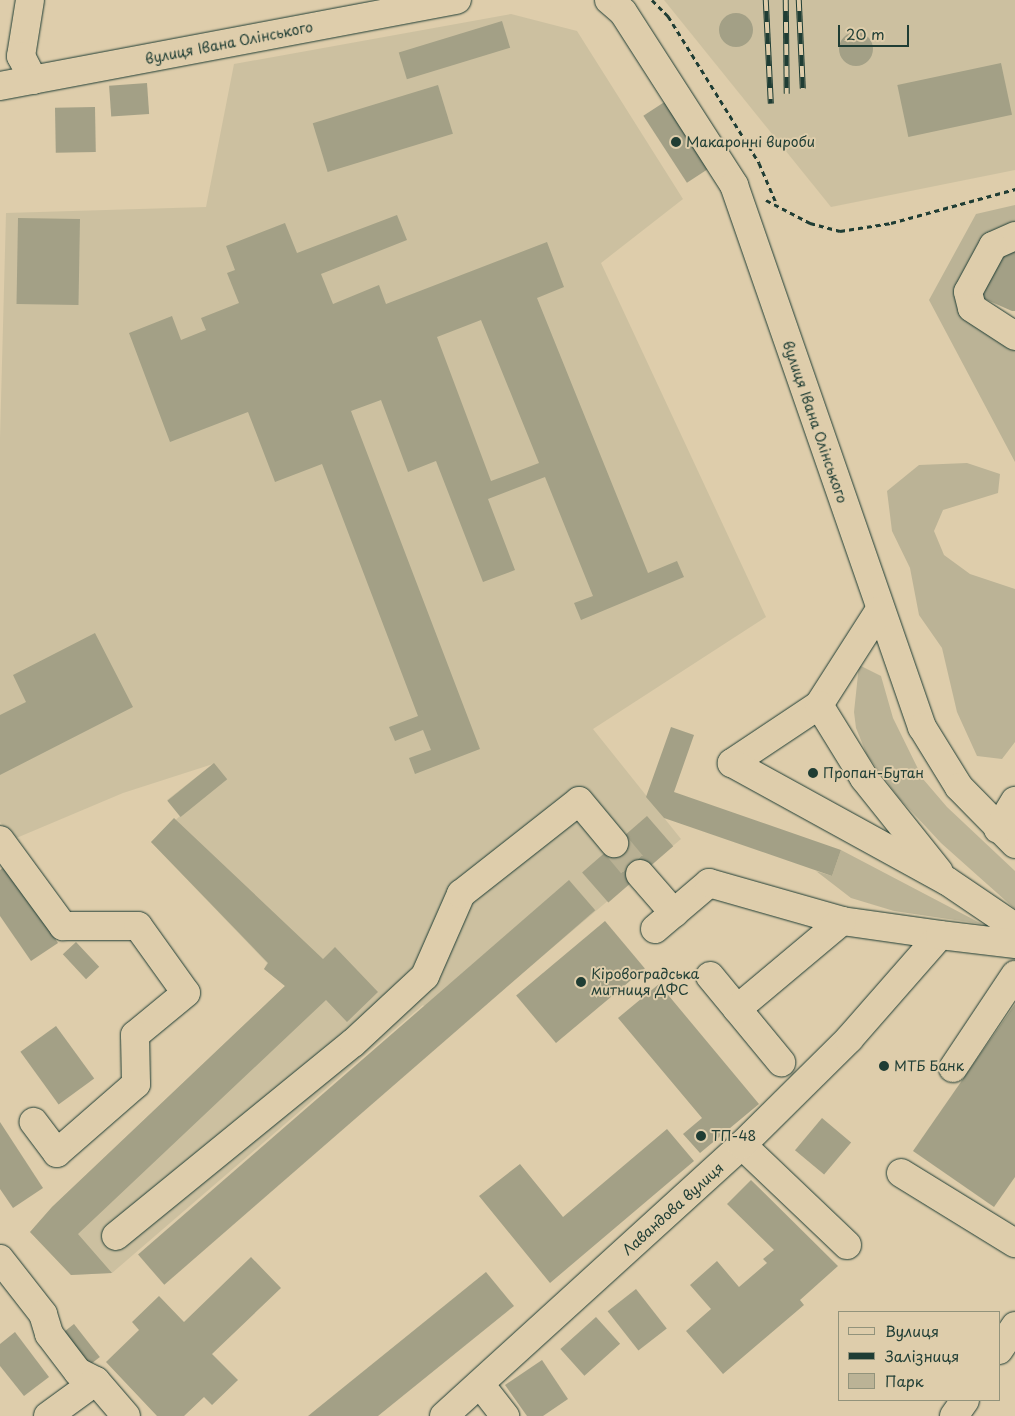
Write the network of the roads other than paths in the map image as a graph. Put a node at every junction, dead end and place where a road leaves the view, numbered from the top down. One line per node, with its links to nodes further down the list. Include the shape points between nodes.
1 (30, 0): 4 (street, via 22,56)
2 (457, 0): 4 (street, вулиця Івана Олінського)
3 (609, 0): 8 (street, вулиця Івана Олінського, via 623,12 734,185)
4 (33, 80): 5 (street, вулиця Івана Олінського)
5 (0, 86)
6 (1015, 236): 7 (street, via 993,246 968,292 972,308)
7 (1011, 330)
8 (880, 611): 9 (street); 11 (street, вулиця Івана Олінського, via 930,742 959,787)
9 (818, 705): 15 (street, via 864,778); 15 (street, via 732,764)
10 (1015, 801): 11 (street)
11 (1006, 837)
12 (0, 840): 25 (street, via 63,926 138,926 186,993 135,1035 136,1084 57,1153)
13 (614, 843): 28 (street, via 579,801 461,894 425,976 353,1043)
14 (640, 874): 16 (street, via 664,921 709,883)
15 (947, 881): 17 (street)
16 (842, 921): 18 (street); 22 (street)
17 (1015, 927)
18 (940, 935): 19 (street); 26 (street, Лавандова вулиця, via 849,1039)
19 (1015, 944)
20 (1015, 975): 24 (street)
21 (710, 976): 22 (street)
22 (737, 1009): 23 (street)
23 (781, 1062)
24 (953, 1068)
25 (34, 1122)
26 (742, 1145): 30 (street); 35 (street, Лавандова вулиця)
27 (901, 1173): 29 (street)
28 (116, 1236)
29 (1015, 1243)
30 (847, 1245)
31 (0, 1259): 34 (street, via 43,1314 49,1334 78,1372)
32 (1015, 1326): 33 (street)
33 (1000, 1348)
34 (96, 1381): 37 (street); 38 (street)
35 (480, 1384): 39 (street, Лавандова вулиця); 40 (street)
36 (964, 1401): 41 (street)
37 (48, 1416)
38 (126, 1416)
39 (444, 1416)
40 (505, 1416)
41 (954, 1416)

